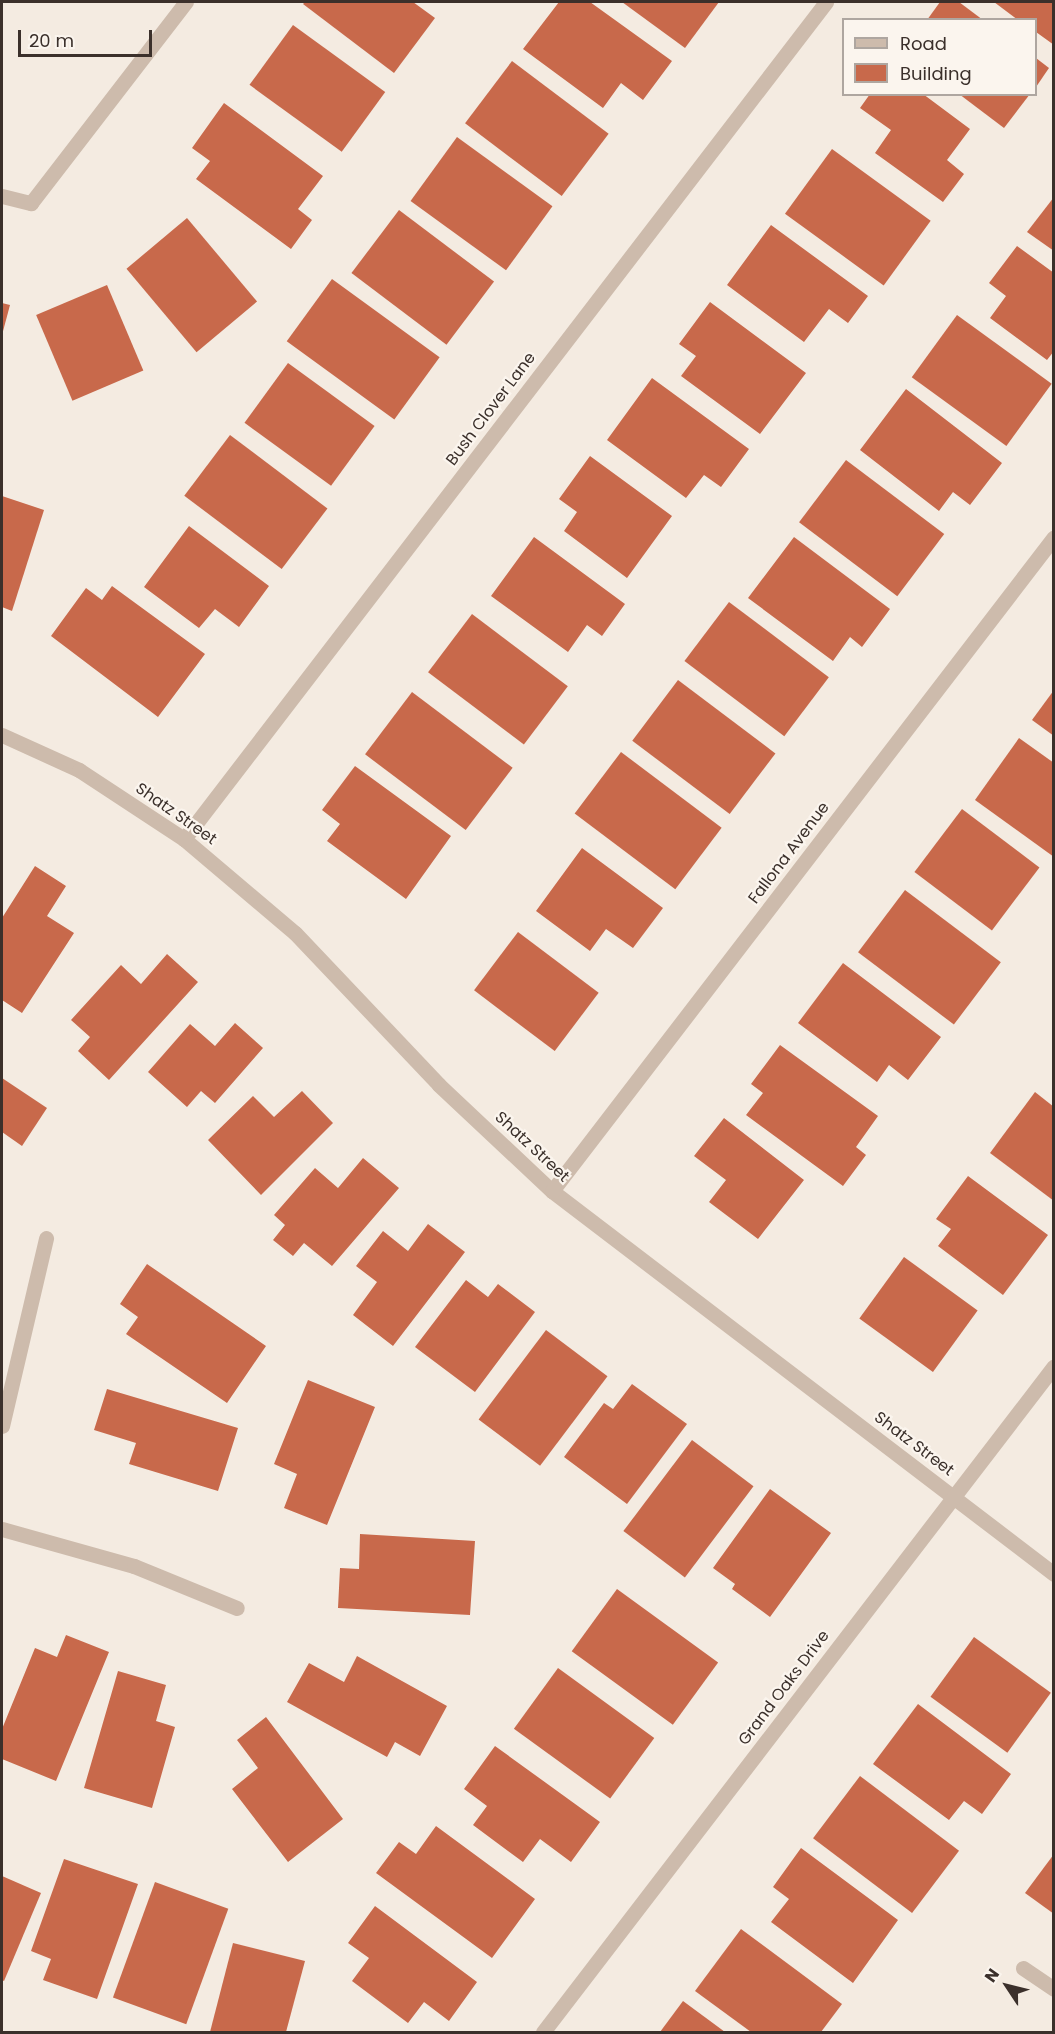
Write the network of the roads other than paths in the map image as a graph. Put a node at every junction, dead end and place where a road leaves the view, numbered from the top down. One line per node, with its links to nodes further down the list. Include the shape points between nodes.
1 (186, 2): 3 (street, via 30,203)
2 (826, 2): 6 (street, Bush Clover Lane)
3 (2, 196)
4 (1053, 537): 7 (street, Fallona Avenue)
5 (2, 735): 6 (street, Shatz Street, via 79,770)
6 (184, 839): 7 (street, Shatz Street, via 296,933 439,1085)
7 (552, 1191): 11 (street, Shatz Street)
8 (46, 1238): 10 (street)
9 (1053, 1366): 11 (street, Grand Oaks Drive)
10 (2, 1426)
11 (953, 1497): 13 (street, Shatz Street); 17 (street, Grand Oaks Drive)
12 (2, 1529): 14 (street, via 134,1566)
13 (1053, 1574)
14 (237, 1608)
15 (1023, 1968): 16 (street)
16 (1053, 1989)
17 (543, 2032)

